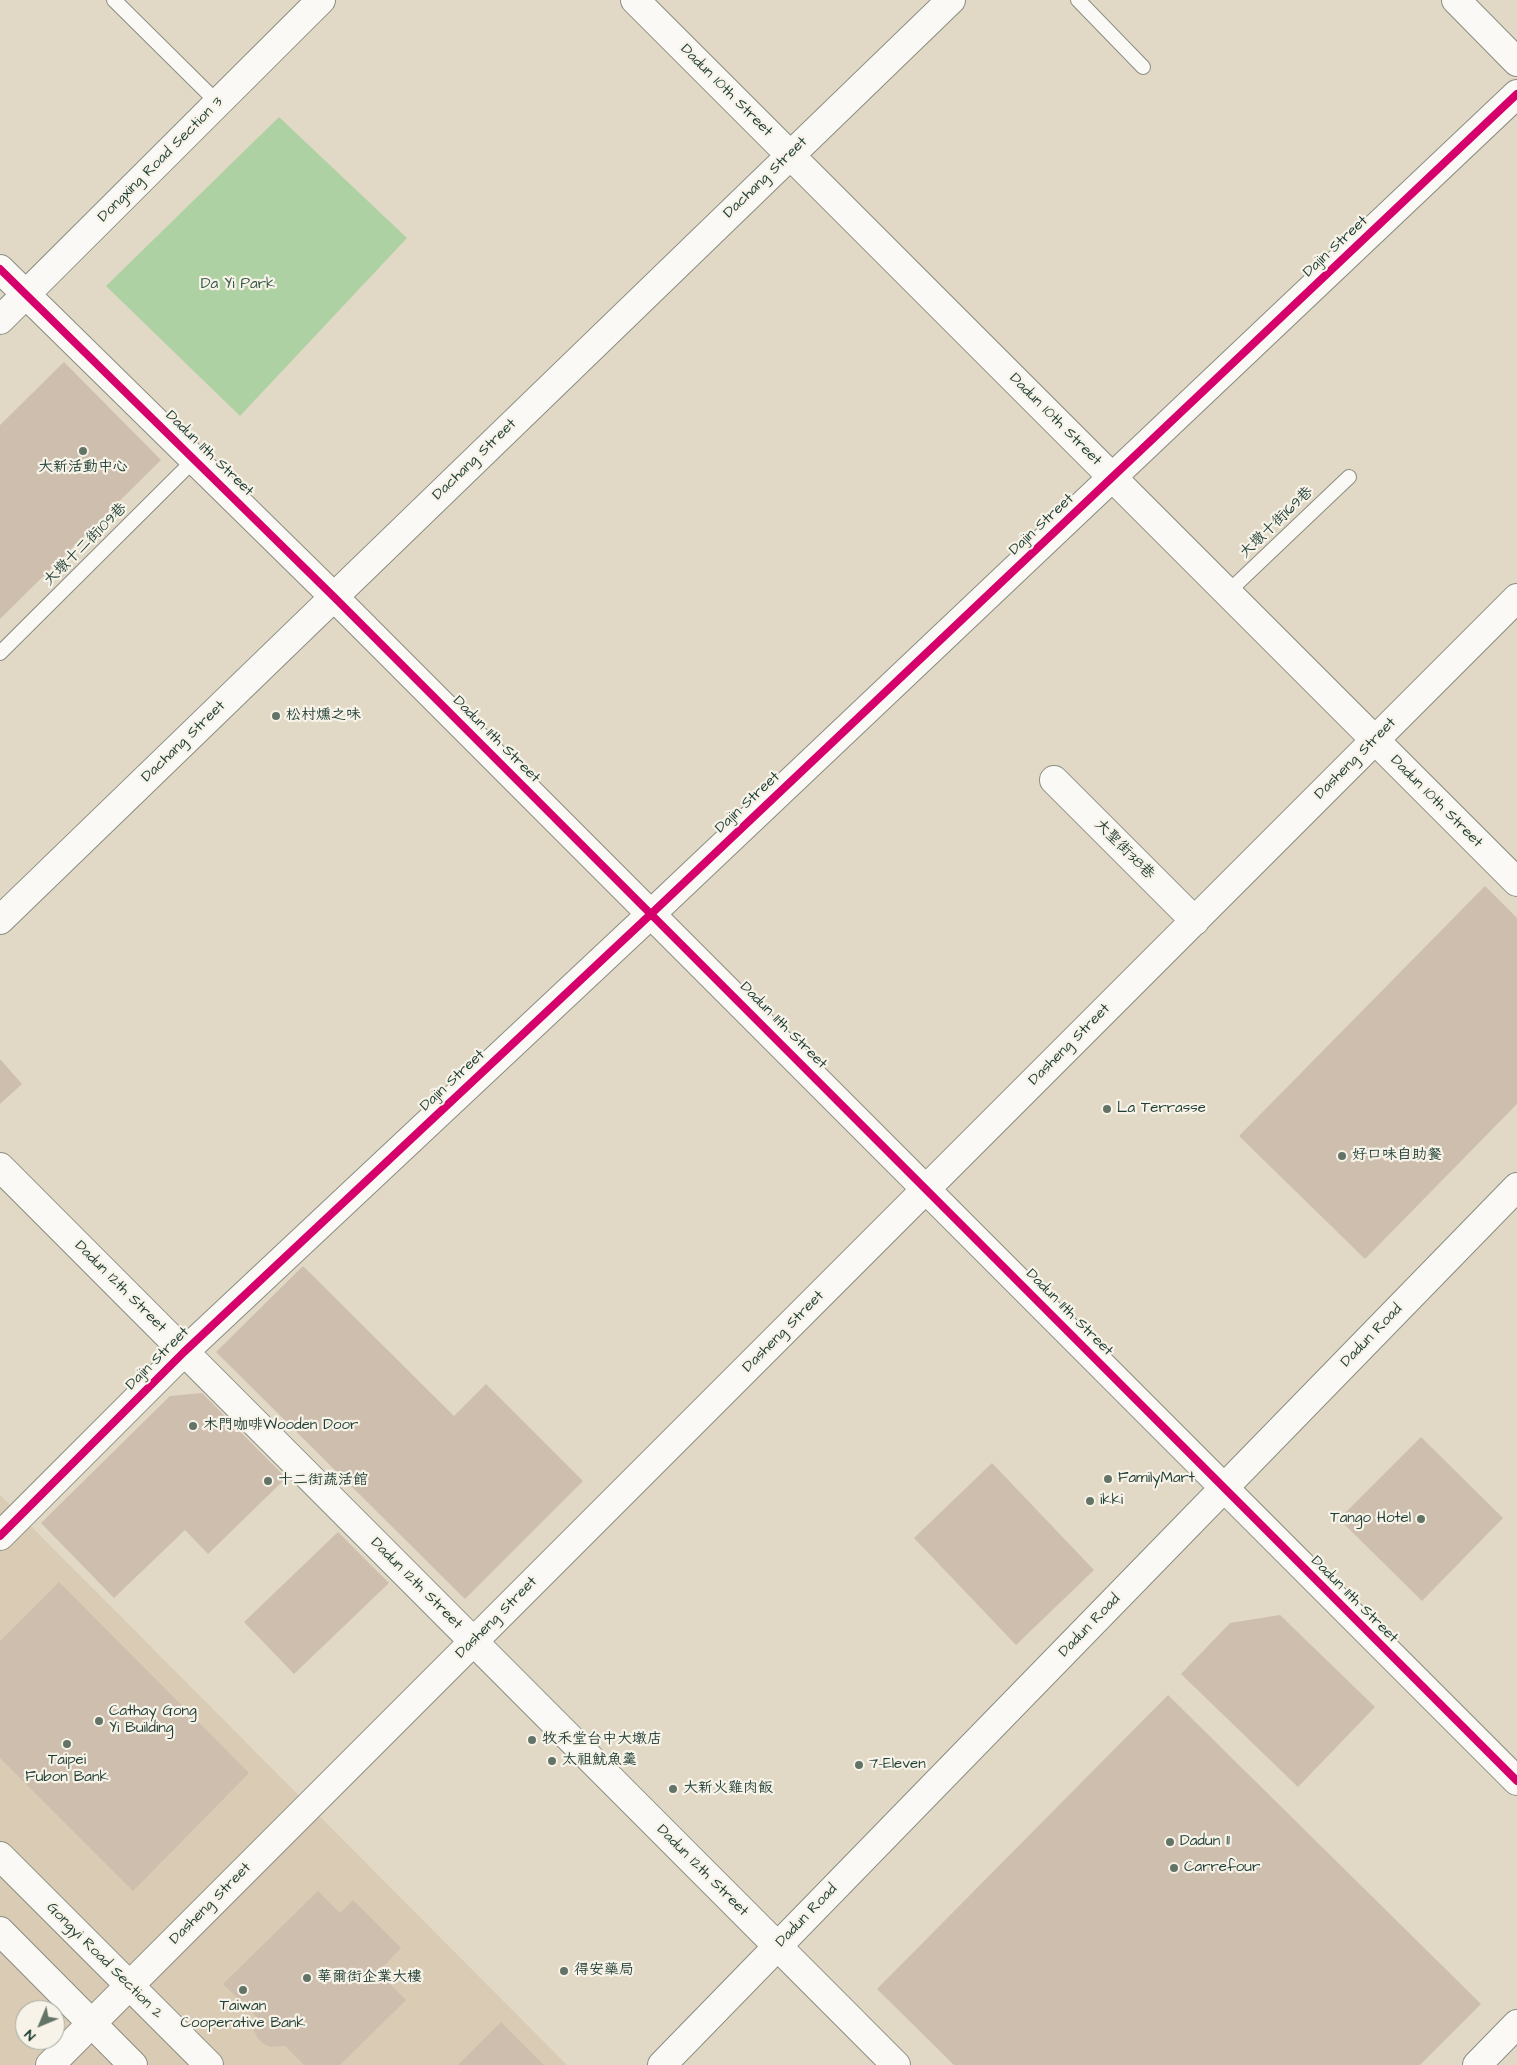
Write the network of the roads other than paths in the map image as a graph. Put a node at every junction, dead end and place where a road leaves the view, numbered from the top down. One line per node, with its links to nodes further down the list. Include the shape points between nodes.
1 (114, 0): 10 (lane)
2 (321, 0): 10 (street, Dongxing Road Section 3)
3 (634, 0): 11 (street, Dadun 10th Street)
4 (951, 0): 11 (street, Dachang Street)
5 (1078, 0): 8 (lane)
6 (1456, 0): 7 (street)
7 (1517, 62)
8 (1143, 67)
9 (1517, 94): 17 (street, Dajin Street)
10 (218, 103): 13 (street, Dongxing Road Section 3)
11 (790, 156): 17 (street, Dadun 10th Street); 19 (street, Dachang Street)
12 (0, 269): 13 (street, Dadun 11th Street)
13 (25, 295): 14 (street, Dongxing Road Section 3); 15 (street, Dadun 11th Street)
14 (0, 320)
15 (195, 460): 19 (street, Dadun 11th Street); 21 (lane, 大墩十二街109巷)
16 (1349, 477): 18 (lane, 大墩十街169巷)
17 (1112, 478): 18 (street, Dadun 10th Street); 25 (street, Dajin Street)
18 (1227, 593): 22 (street, Dadun 10th Street)
19 (334, 597): 25 (street, Dadun 11th Street); 26 (street, Dachang Street)
20 (1517, 598): 22 (street, Dasheng Street)
21 (0, 653)
22 (1375, 740): 24 (street, Dadun 10th Street); 27 (street, Dasheng Street)
23 (1054, 780): 27 (street, 大聖街38巷)
24 (1517, 882)
25 (651, 914): 30 (street, Dadun 11th Street); 31 (street, Dajin Street)
26 (0, 920)
27 (1195, 920): 30 (street, Dasheng Street)
28 (0, 1167): 31 (street, Dadun 12th Street)
29 (1517, 1187): 32 (street, Dadun Road)
30 (927, 1189): 32 (street, Dadun 11th Street); 34 (street, Dasheng Street)
31 (184, 1352): 33 (street, Dajin Street); 34 (street, Dadun 12th Street)
32 (1224, 1489): 35 (street, Dadun 11th Street); 38 (street, Dadun Road)
33 (0, 1536)
34 (473, 1642): 38 (street, Dadun 12th Street); 39 (street, Dasheng Street)
35 (1517, 1781)
36 (0, 1856): 39 (street, Gongyi Road Section 2)
37 (0, 1931): 40 (street)
38 (778, 1946): 45 (street, Dadun Road); 46 (street, Dadun 12th Street)
39 (129, 1986): 40 (street, Dasheng Street); 44 (street, Gongyi Road Section 2)
40 (92, 2024): 42 (street, Dasheng Street); 43 (street)
41 (1517, 2024): 47 (street)
42 (50, 2065)
43 (133, 2065)
44 (209, 2065)
45 (662, 2065)
46 (896, 2065)
47 (1477, 2065)

